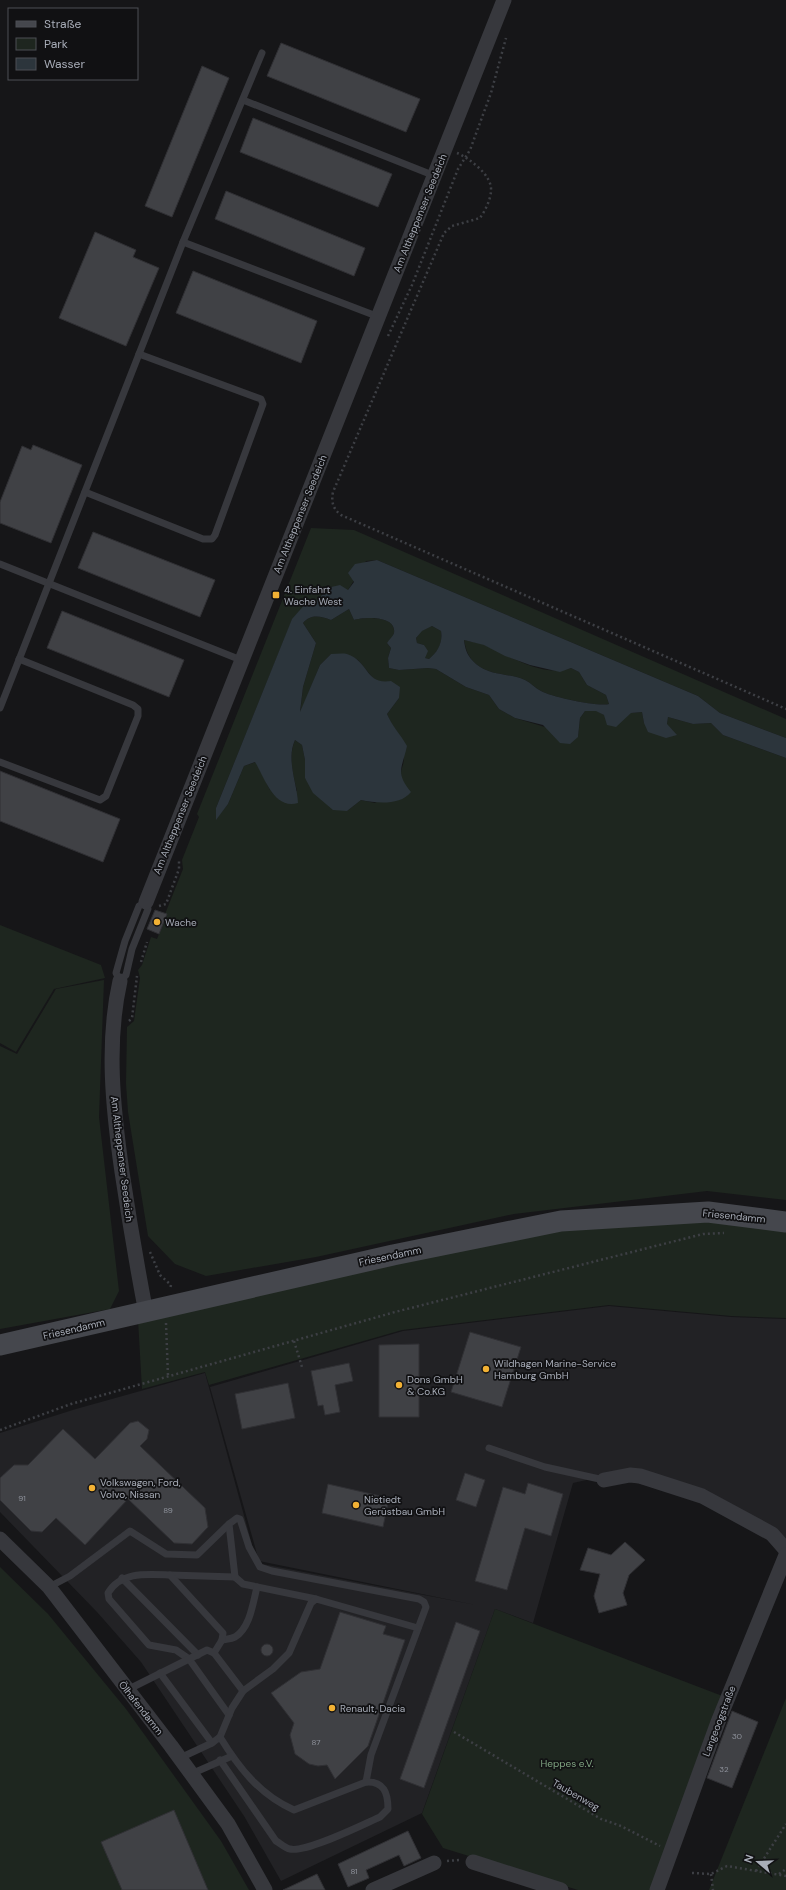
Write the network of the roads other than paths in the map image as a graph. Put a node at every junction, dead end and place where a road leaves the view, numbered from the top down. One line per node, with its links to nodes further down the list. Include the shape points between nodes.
1 (504, 0): 4 (street, Am Altheppenser Seedeich)
2 (262, 53): 3 (lane)
3 (242, 100): 4 (lane); 5 (lane)
4 (435, 176): 6 (street, Am Altheppenser Seedeich)
5 (183, 242): 6 (lane); 7 (lane)
6 (378, 317): 12 (street, Am Altheppenser Seedeich)
7 (139, 354): 8 (lane); 8 (lane, via 261,399 263,409 216,535 212,539 203,539)
8 (85, 492): 10 (lane)
9 (0, 564): 10 (lane)
10 (49, 584): 11 (lane); 12 (lane)
11 (19, 660): 13 (lane); 14 (lane, via 133,705 138,709 138,716 106,796 100,800)
12 (241, 660): 15 (street, Am Altheppenser Seedeich)
13 (0, 708)
14 (0, 762)
15 (146, 902): 16 (lane, Am Altheppenser Seedeich, via 148,910 132,950 126,975)
16 (120, 981): 18 (street, Am Altheppenser Seedeich, via 114,1026 114,1108 131,1233)
17 (786, 1222): 18 (main road, Friesendamm, via 708,1212 561,1220 393,1255)
18 (156, 1310): 19 (main road, Friesendamm)
19 (0, 1345)
20 (489, 1448): 21 (lane, via 545,1467)
21 (604, 1480): 24 (street, via 630,1475 640,1476 702,1496 772,1534)
22 (229, 1524): 28 (lane); 29 (lane, via 198,1555 166,1554 130,1531 70,1576); 32 (lane, via 234,1518 240,1519 249,1547 260,1566 272,1571 419,1599 426,1607)
23 (0, 1539): 29 (street, Ölhafendamm)
24 (786, 1550)
25 (786, 1555): 53 (street, Langeoogstraße, via 718,1722)
26 (170, 1574): 27 (lane); 28 (lane); 33 (lane, via 223,1633)
27 (122, 1578): 35 (lane); 36 (lane, via 108,1593 113,1605 149,1644 176,1650)
28 (235, 1578): 30 (lane, via 243,1584)
29 (49, 1587): 38 (street, Ölhafendamm)
30 (257, 1587): 31 (lane); 33 (lane, via 244,1629 234,1637)
31 (316, 1599): 32 (lane); 39 (lane, via 311,1603 289,1653 273,1669)
32 (418, 1628): 47 (lane, via 371,1755)
33 (222, 1640): 34 (lane)
34 (214, 1653): 35 (lane, via 207,1650); 39 (lane)
35 (198, 1655): 36 (lane)
36 (189, 1659): 37 (lane); 40 (lane)
37 (160, 1673): 38 (lane); 42 (lane)
38 (127, 1690): 44 (street, Ölhafendamm)
39 (243, 1691): 40 (lane)
40 (229, 1714): 41 (lane)
41 (220, 1737): 42 (lane); 43 (lane)
42 (212, 1743): 44 (lane)
43 (232, 1756): 45 (lane); 47 (lane, via 266,1795 294,1810)
44 (180, 1758): 46 (street, Ölhafendamm)
45 (220, 1760): 46 (lane); 47 (lane, via 276,1841 289,1849 318,1844 380,1817 388,1809 385,1788 375,1781)
46 (191, 1774): 50 (street, Ölhafendamm, via 228,1824)
47 (366, 1782)
48 (473, 1862): 52 (street)
49 (434, 1863): 51 (street)
50 (265, 1890)
51 (373, 1890)
52 (561, 1890)
53 (657, 1890)

